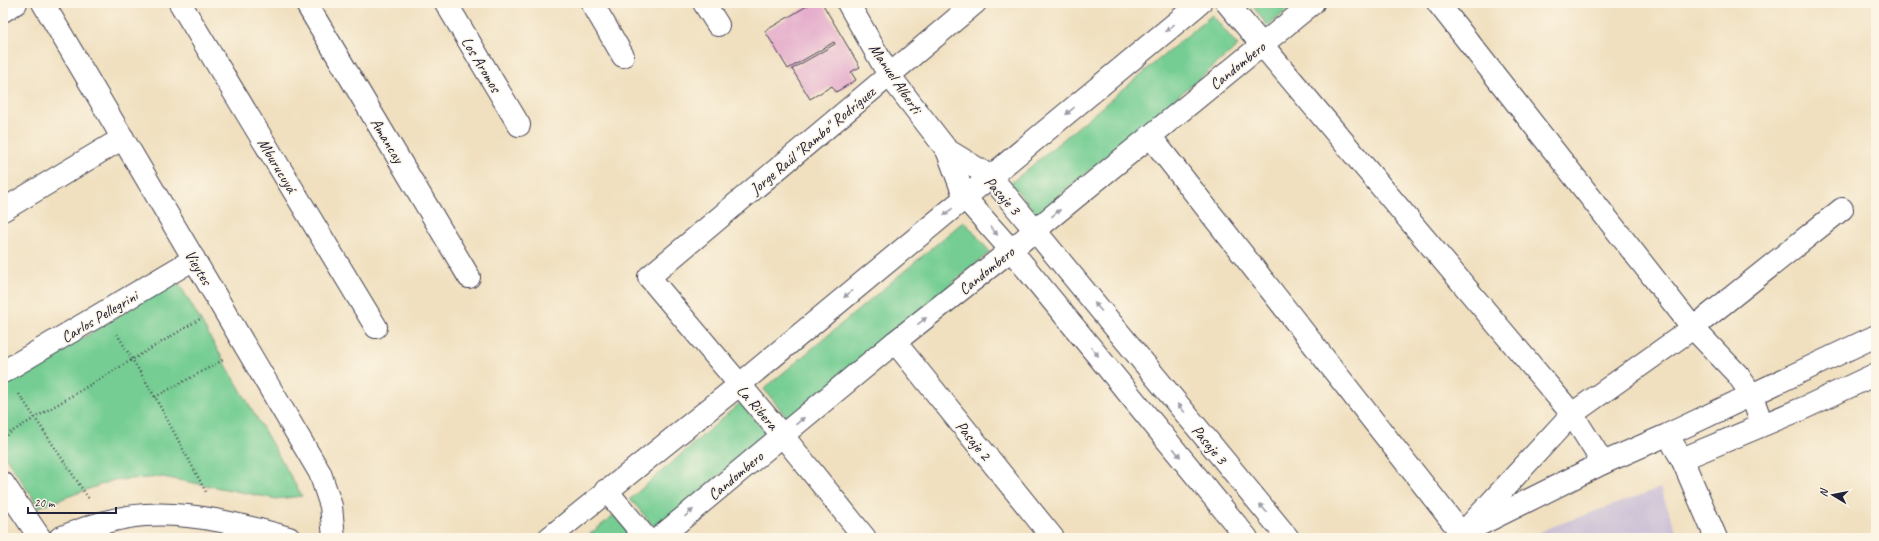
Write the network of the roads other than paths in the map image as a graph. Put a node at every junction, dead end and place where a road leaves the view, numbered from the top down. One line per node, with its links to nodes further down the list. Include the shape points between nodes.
1 (16, 3): 14 (street)
2 (43, 3): 21 (street, Vieytes)
3 (180, 3): 32 (street, Mburucuyá)
4 (306, 3): 30 (street, Amancay)
5 (446, 3): 19 (street, Los Aromos)
6 (592, 3): 17 (street)
7 (704, 3): 15 (street)
8 (848, 3): 18 (street, Manuel Alberti)
9 (975, 3): 18 (street, Jorge Raúl "Rambo" Rodríguez)
10 (1200, 3): 23 (street, one-way to 23)
11 (1227, 3): 16 (street)
12 (1314, 3): 16 (street, Candombero)
13 (1438, 3): 33 (street)
14 (3, 11)
15 (718, 25)
16 (1262, 45): 20 (street, Candombero); 40 (street)
17 (623, 56)
18 (889, 74): 22 (street, Manuel Alberti); 31 (street, Jorge Raúl "Rambo" Rodríguez)
19 (518, 125)
20 (1150, 136): 27 (street, Candombero, one-way to 20); 48 (street)
21 (123, 138): 26 (street); 29 (street, Vieytes)
22 (947, 150): 23 (street, Pasaje 3); 24 (street, Pasaje 3)
23 (991, 177): 24 (street); 27 (street, Pasaje 3)
24 (965, 198): 28 (street, Pasaje 3, one-way to 28); 38 (street, one-way to 38)
25 (1842, 209): 33 (street)
26 (3, 210)
27 (1034, 230): 28 (street, Candombero); 59 (street, Pasaje 3, one-way to 27)
28 (1011, 250): 35 (street, Candombero, one-way to 28); 58 (street, Pasaje 3, one-way to 58)
29 (194, 259): 36 (street, Carlos Pellegrini); 52 (street, Vieytes, via 320,473 331,506)
30 (469, 277)
31 (649, 277): 38 (street, La Ribera)
32 (376, 327)
33 (1693, 328): 39 (street, via 1738,375); 40 (street)
34 (1876, 336): 39 (street)
35 (895, 342): 43 (street, Candombero, one-way to 35); 57 (street, Pasaje 2)
36 (4, 372)
37 (1876, 374): 41 (street, via 1806,407)
38 (739, 384): 43 (street, La Ribera); 47 (street)
39 (1751, 394): 41 (street); 42 (street)
40 (1572, 414): 45 (street); 48 (street)
41 (1762, 424): 44 (street)
42 (1667, 435): 44 (street); 45 (street)
43 (783, 436): 55 (street, Candombero, one-way to 43); 56 (street, La Ribera)
44 (1682, 459): 60 (street)
45 (1603, 463): 48 (street)
46 (3, 484): 49 (street)
47 (606, 490): 53 (street); 54 (street)
48 (1459, 536)
49 (40, 538)
50 (60, 538): 51 (street, via 105,523 144,515 222,520)
51 (289, 538)
52 (334, 538)
53 (549, 538)
54 (646, 538)
55 (659, 538)
56 (864, 538)
57 (1053, 538)
58 (1247, 538)
59 (1288, 538)
60 (1716, 538)

